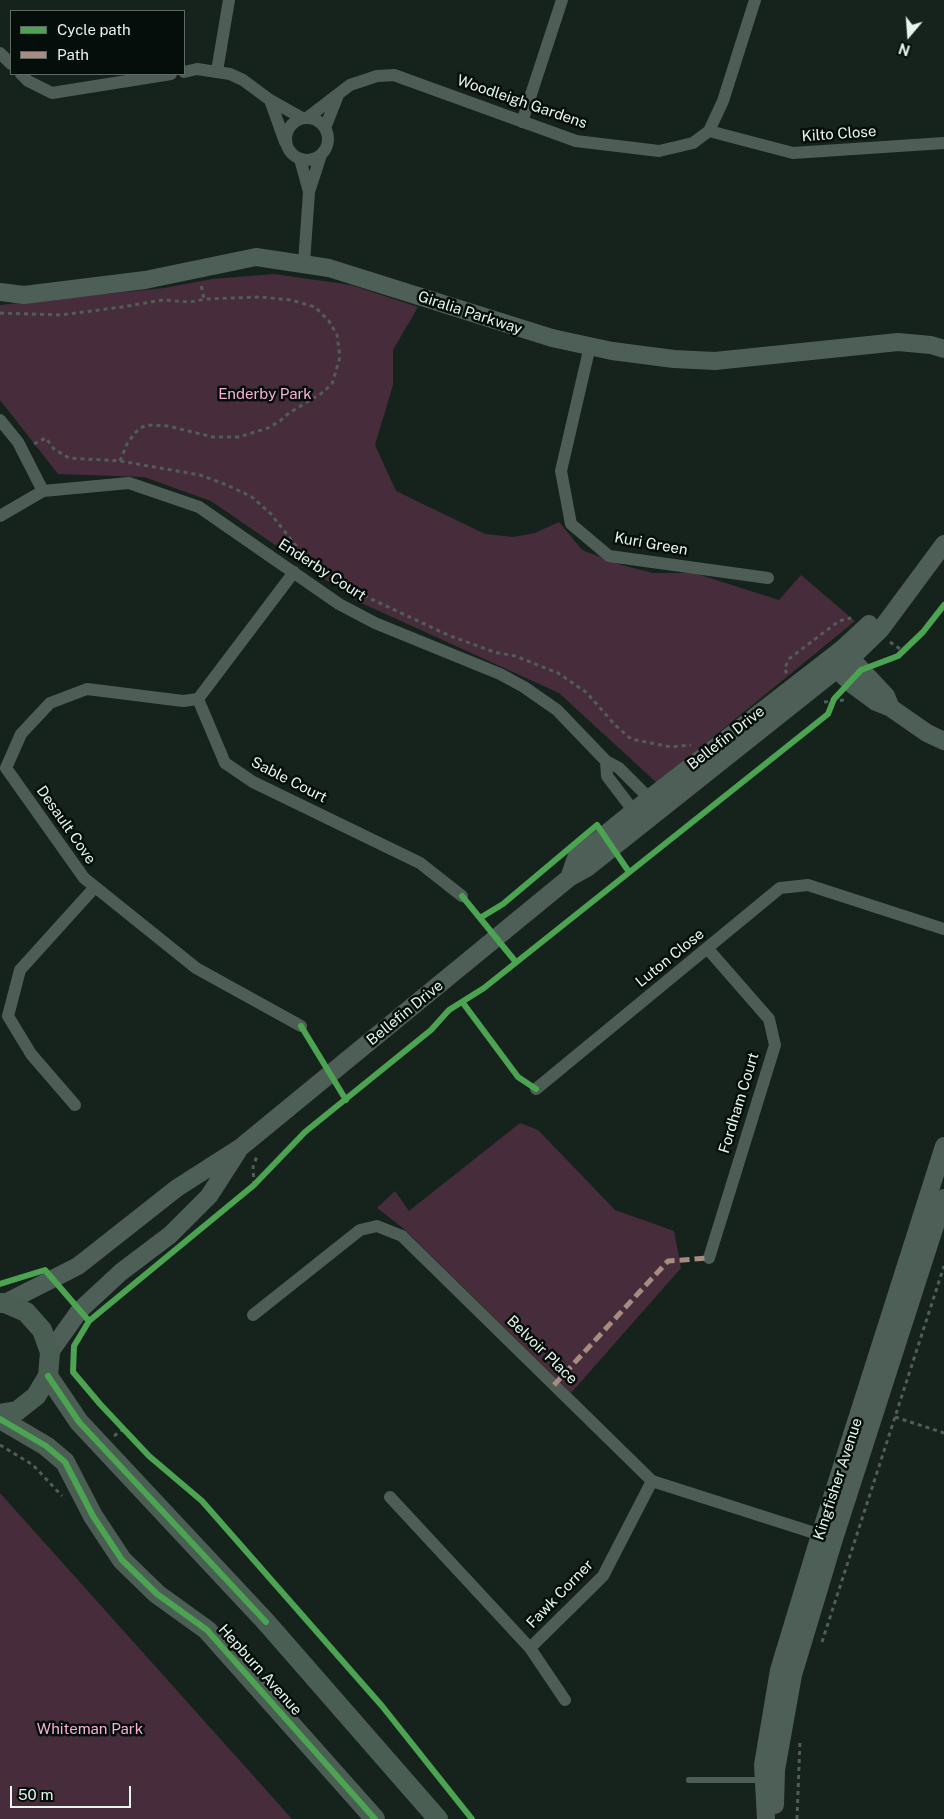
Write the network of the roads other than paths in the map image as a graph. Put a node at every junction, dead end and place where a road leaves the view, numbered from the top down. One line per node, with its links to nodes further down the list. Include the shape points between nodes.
1 (229, 0): 6 (street)
2 (562, 0): 13 (street)
3 (755, 0): 15 (street, via 723,101)
4 (0, 53): 5 (street)
5 (10, 63)
6 (217, 71): 7 (street); 11 (street, via 243,80)
7 (185, 72)
8 (22, 75): 9 (street, via 52,93)
9 (165, 75)
10 (338, 95): 12 (street, Woodleigh Gardens); 13 (street, Woodleigh Gardens, via 350,84 363,79 394,75); 14 (street)
11 (270, 100): 12 (street); 16 (street)
12 (305, 118): 14 (street, via 317,120); 16 (street, via 291,124)
13 (522, 122): 15 (street, Woodleigh Gardens, via 576,141 659,151 693,143)
14 (326, 128): 18 (street, via 328,142)
15 (709, 131): 17 (street, Kilto Close, via 793,153)
16 (285, 142): 19 (street, via 290,153)
17 (944, 143)
18 (321, 155): 19 (street, via 313,160); 20 (street)
19 (300, 160): 20 (street)
20 (309, 192): 21 (street)
21 (304, 263): 22 (street, Giralia Parkway, via 256,257 145,280 24,295); 23 (street, Giralia Parkway, via 552,338)
22 (0, 292)
23 (590, 346): 24 (street, Giralia Parkway, via 674,359 715,360 898,342); 30 (street, Kuri Green, via 561,471 571,524 609,556)
24 (944, 348)
25 (0, 420): 26 (street, via 21,449)
26 (43, 491): 27 (street, Enderby Court); 29 (street, Enderby Court, via 130,483 199,507)
27 (0, 516)
28 (944, 544): 31 (street, Bellefin Drive, via 881,629)
29 (294, 572): 33 (street); 36 (street, Enderby Court, via 339,604 375,623 524,687 557,710)
30 (768, 578)
31 (846, 653): 32 (street, Bellefin Drive); 34 (street, via 886,696)
32 (831, 665): 34 (street, via 876,702); 38 (street, Bellefin Drive)
33 (198, 699): 37 (street, Desault Cove, via 183,701 87,689 50,703 21,734); 41 (street, Sable Court, via 225,763 253,782 420,863)
34 (891, 708): 35 (street)
35 (944, 741)
36 (606, 761): 38 (street, Enderby Court, via 619,768); 39 (street, Enderby Court, via 607,776)
37 (3, 768): 40 (street, Desault Cove, via 84,878)
38 (655, 804): 39 (street, Bellefin Drive)
39 (638, 817): 48 (street, Bellefin Drive, via 587,868 569,878)
40 (95, 887): 44 (street, Desault Cove, via 196,968); 46 (street, via 20,970 8,1016 31,1054)
41 (462, 896)
42 (944, 928): 43 (street, Luton Close, via 808,885 780,888)
43 (708, 948): 45 (street, Luton Close); 50 (street, Fordham Court, via 768,1018 774,1044)
44 (301, 1026)
45 (536, 1089)
46 (75, 1106)
47 (944, 1146): 59 (street, Kingfisher Avenue)
48 (241, 1147): 51 (street, Bellefin Drive, via 176,1188 78,1266); 53 (street, Bellefin Drive, via 209,1196 170,1235 121,1272 80,1310)
49 (944, 1198): 59 (street, Kingfisher Avenue, via 876,1411)
50 (709, 1258)
51 (2, 1303): 53 (main road, via 26,1312 42,1330)
52 (254, 1315): 57 (street, Belvoir Place, via 360,1230 377,1226 402,1236)
53 (50, 1352): 54 (main road)
54 (48, 1376): 55 (main road, via 36,1396 17,1411); 65 (main road, via 79,1422 266,1622)
55 (0, 1414)
56 (0, 1419): 64 (main road, Hepburn Avenue, via 46,1446 65,1462 93,1516 122,1560 157,1594 207,1630)
57 (652, 1481): 59 (street, Belvoir Place); 60 (street, Fawk Corner, via 603,1576)
58 (390, 1497): 60 (street, Fawk Corner)
59 (827, 1537): 63 (street, Kingfisher Avenue)
60 (530, 1648): 61 (street, Fawk Corner)
61 (565, 1700)
62 (689, 1780): 63 (lane)
63 (770, 1780): 66 (street, Kingfisher Avenue); 67 (street, Kingfisher Avenue)
64 (375, 1819)
65 (438, 1819)
66 (766, 1819)
67 (778, 1819)

